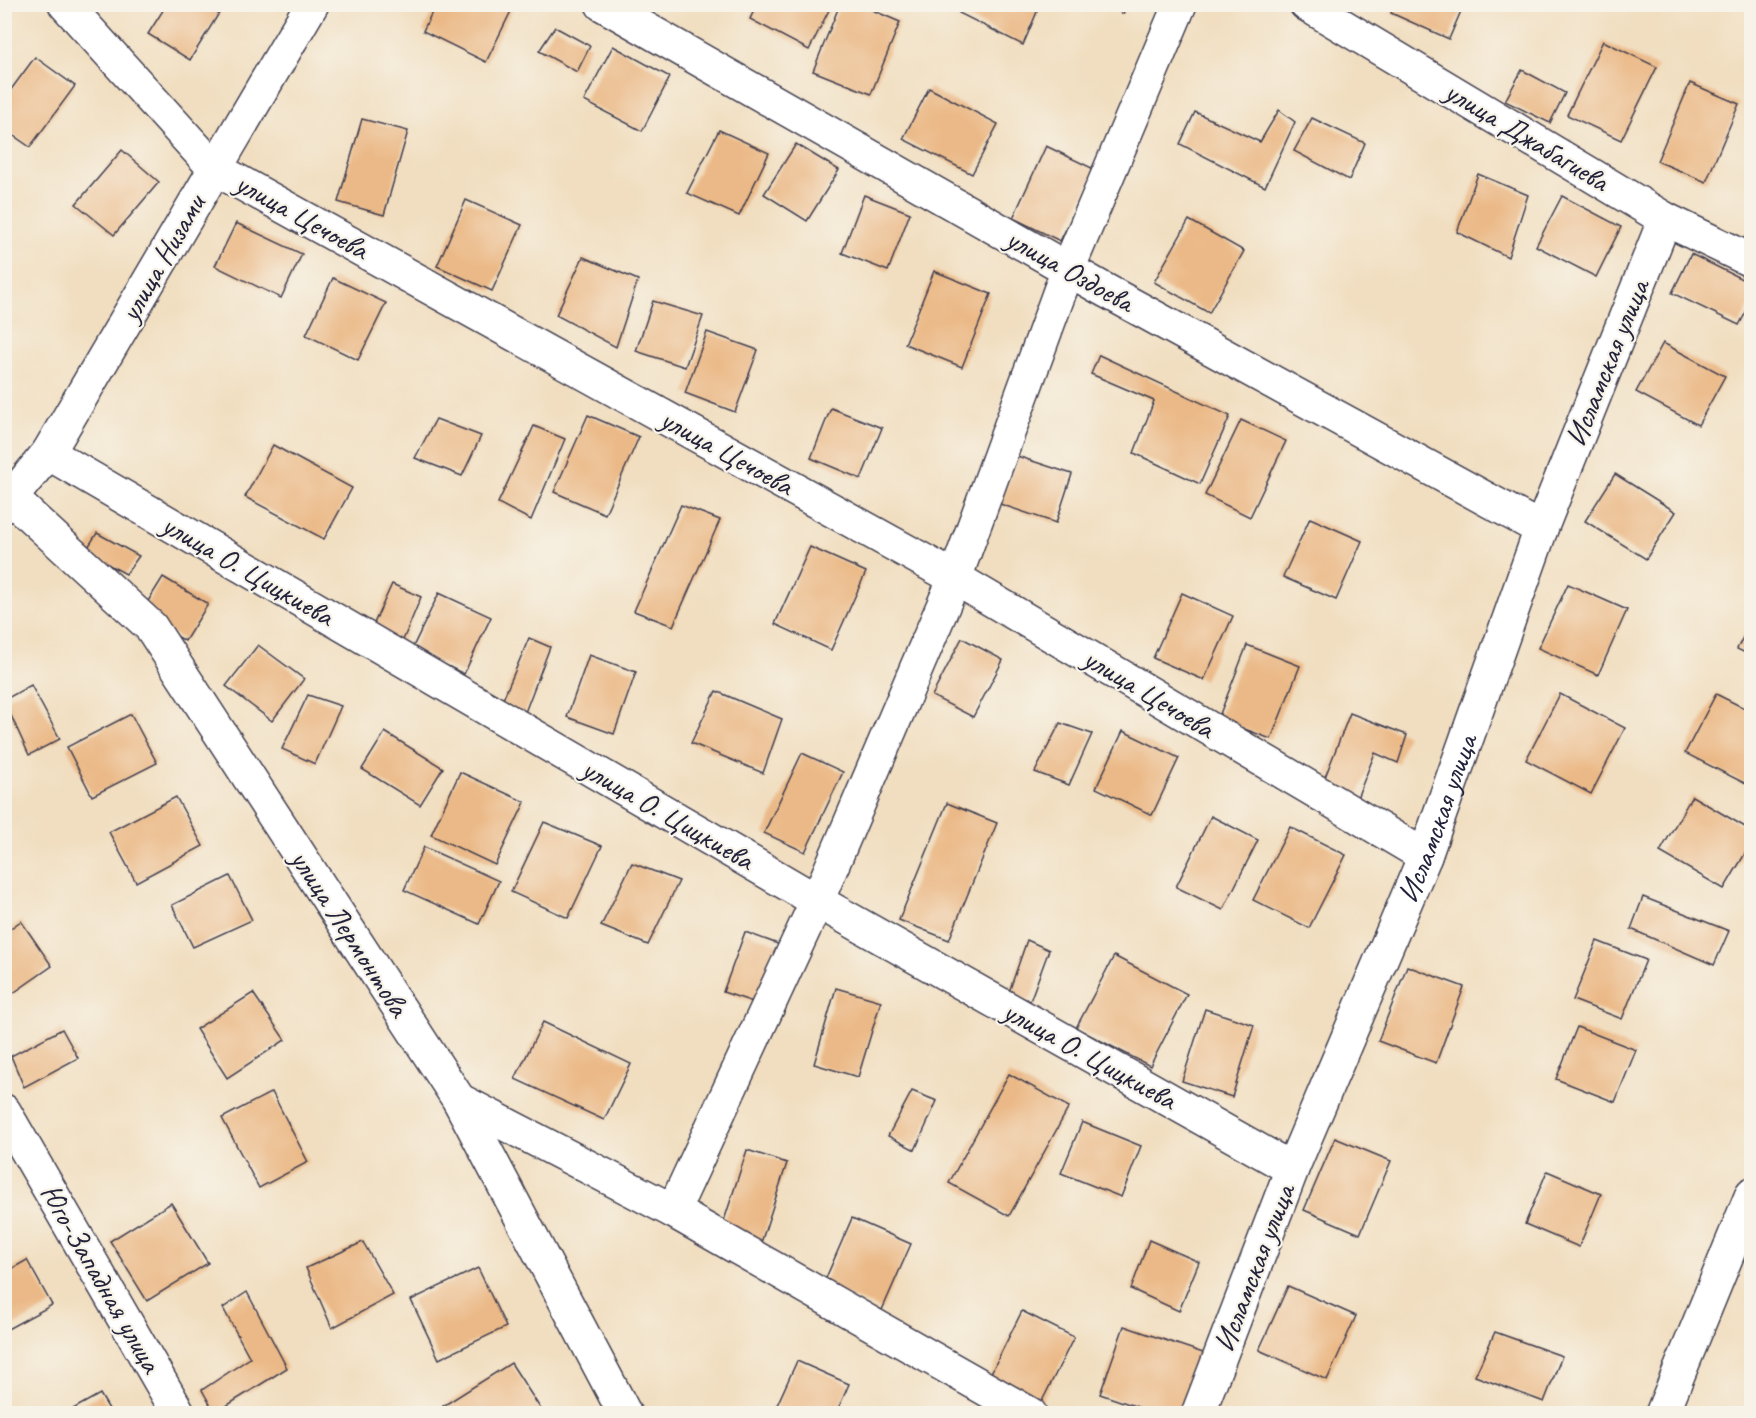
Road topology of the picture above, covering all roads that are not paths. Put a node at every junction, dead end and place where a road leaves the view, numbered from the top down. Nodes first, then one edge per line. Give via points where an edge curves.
1 (65, 4) edge
2 (312, 4) edge
3 (602, 4) edge
4 (1179, 4) edge
5 (1306, 4) edge
6 (214, 168) junction
7 (1665, 219) junction
8 (1752, 261) edge
9 (1068, 269) junction
10 (48, 453) junction
11 (8, 503) edge
12 (1541, 529) junction
13 (955, 578) junction
14 (1425, 856) junction
15 (817, 901) junction
16 (459, 1100) junction
17 (4, 1111) edge
18 (1292, 1169) junction
19 (1752, 1194) edge
20 (673, 1211) junction
21 (179, 1413) edge
22 (625, 1413) edge
23 (1030, 1413) edge
24 (1198, 1413) edge
25 (1662, 1413) edge

1 - 6 street, улица Цечоева
2 - 6 street, улица Низами
3 - 9 street, улица Оздоева
4 - 9 street
5 - 7 street, улица Джабагиева
6 - 10 street, улица Низами
6 - 13 street, улица Цечоева
7 - 8 street, улица Джабагиева
7 - 12 street, Исламская улица
9 - 12 street, улица Оздоева
9 - 13 street
10 - 11 street, улица Низами
10 - 15 street, улица О. Цицкиева
11 - 16 street, улица Лермонтова via 151,627
12 - 14 street, Исламская улица
13 - 14 street, улица Цечоева
13 - 15 street
14 - 18 street, Исламская улица
15 - 18 street, улица О. Цицкиева
15 - 20 street
16 - 20 street
16 - 22 street, улица Лермонтова
17 - 21 street, Юго-Западная улица
18 - 24 street, Исламская улица
19 - 25 street
20 - 23 street

